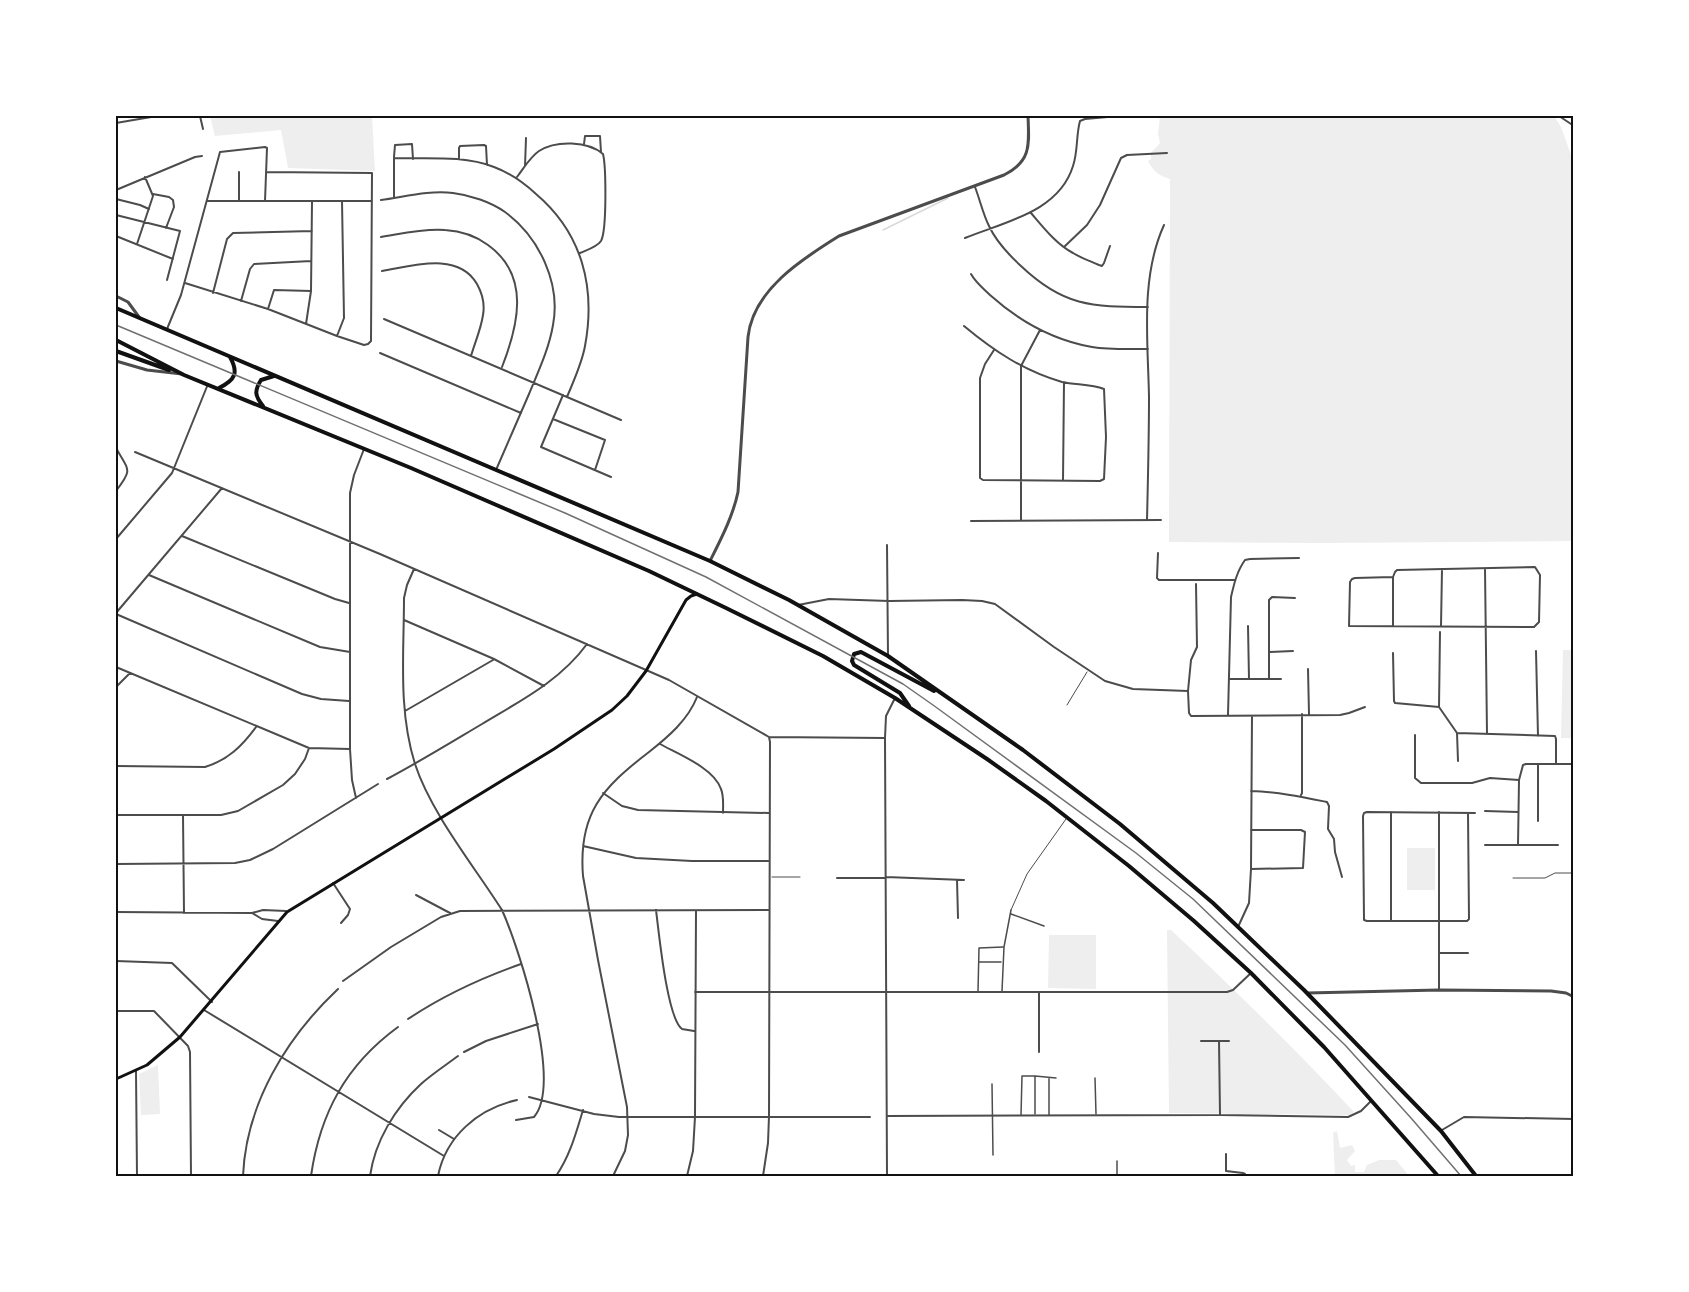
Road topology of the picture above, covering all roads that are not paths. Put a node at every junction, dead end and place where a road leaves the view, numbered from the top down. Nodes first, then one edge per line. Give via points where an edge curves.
1 (157, 116) edge
2 (200, 116) edge
3 (1028, 116) edge
4 (1119, 116) edge
5 (1559, 116) edge
6 (148, 117) edge
7 (116, 123) edge
8 (1574, 126) edge
9 (203, 129) dead end
10 (526, 138) dead end
11 (584, 145) junction
12 (601, 152) junction
13 (1167, 153) dead end
14 (202, 156) dead end
15 (394, 158) junction
16 (413, 159) junction
17 (459, 159) junction
18 (487, 165) junction
19 (525, 166) junction
20 (239, 172) dead end
21 (267, 172) junction
22 (145, 177) junction
23 (517, 177) junction
24 (974, 186) junction
25 (116, 190) edge
26 (152, 194) junction
27 (394, 198) junction
28 (116, 199) edge
29 (312, 200) junction
30 (381, 200) dead end
31 (207, 201) junction
32 (239, 201) junction
33 (266, 201) junction
34 (342, 201) junction
35 (372, 201) junction
36 (149, 209) junction
37 (1031, 213) junction
38 (116, 215) edge
39 (144, 222) junction
40 (1164, 225) dead end
41 (166, 228) junction
42 (990, 228) junction
43 (312, 231) junction
44 (116, 236) edge
45 (381, 237) dead end
46 (965, 238) dead end
47 (137, 244) junction
48 (1110, 246) dead end
49 (1064, 247) junction
50 (580, 253) junction
51 (173, 259) junction
52 (311, 261) junction
53 (382, 271) dead end
54 (971, 274) dead end
55 (167, 280) dead end
56 (185, 283) junction
57 (310, 291) junction
58 (213, 293) junction
59 (116, 296) edge
60 (241, 301) junction
61 (1148, 307) junction
62 (116, 308) edge
63 (268, 309) junction
64 (140, 318) junction
65 (384, 319) dead end
66 (306, 324) junction
67 (964, 326) dead end
68 (167, 330) junction
69 (1040, 330) junction
70 (337, 336) junction
71 (116, 340) edge
72 (1148, 349) junction
73 (994, 350) junction
74 (116, 351) edge
75 (380, 352) dead end
76 (471, 356) junction
77 (230, 357) junction
78 (116, 362) edge
79 (1021, 366) junction
80 (501, 368) junction
81 (184, 375) junction
82 (274, 376) junction
83 (534, 382) junction
84 (1064, 382) junction
85 (208, 384) junction
86 (219, 388) junction
87 (563, 395) junction
88 (567, 397) junction
89 (265, 408) junction
90 (521, 413) junction
91 (553, 419) junction
92 (621, 420) dead end
93 (116, 448) edge
94 (364, 449) junction
95 (135, 452) dead end
96 (174, 469) junction
97 (496, 470) junction
98 (594, 471) junction
99 (611, 477) dead end
100 (1021, 480) junction
101 (1063, 480) junction
102 (222, 488) junction
103 (116, 491) edge
104 (971, 520) dead end
105 (1021, 520) junction
106 (1147, 520) junction
107 (1161, 520) dead end
108 (182, 536) junction
109 (116, 539) edge
110 (350, 541) junction
111 (887, 545) dead end
112 (1158, 553) dead end
113 (1299, 558) dead end
114 (710, 561) junction
115 (1442, 568) junction
116 (414, 569) junction
117 (1485, 569) junction
118 (149, 574) junction
119 (1393, 577) junction
120 (1235, 580) junction
121 (1196, 584) dead end
122 (684, 588) junction
123 (697, 594) junction
124 (1295, 598) dead end
125 (686, 600) junction
126 (889, 601) junction
127 (351, 603) junction
128 (798, 605) junction
129 (116, 614) edge
130 (404, 620) junction
131 (1248, 626) dead end
132 (1393, 626) junction
133 (1442, 626) junction
134 (1487, 627) junction
135 (1440, 632) dead end
136 (587, 644) junction
137 (1293, 651) dead end
138 (1536, 651) dead end
139 (350, 652) junction
140 (1269, 652) junction
141 (1393, 653) dead end
142 (888, 656) junction
143 (494, 659) junction
144 (116, 667) edge
145 (1308, 669) dead end
146 (1088, 670) junction
147 (646, 671) junction
148 (130, 673) junction
149 (1229, 679) junction
150 (1249, 679) junction
151 (1269, 679) junction
152 (1281, 679) dead end
153 (116, 687) edge
154 (544, 687) junction
155 (1188, 691) junction
156 (698, 696) junction
157 (945, 696) junction
158 (895, 698) junction
159 (349, 701) junction
160 (1067, 705) dead end
161 (1365, 707) dead end
162 (1439, 707) junction
163 (911, 710) junction
164 (405, 711) junction
165 (1302, 714) junction
166 (1309, 714) junction
167 (1228, 715) junction
168 (1251, 715) junction
169 (256, 727) junction
170 (1457, 733) junction
171 (1487, 734) junction
172 (1415, 735) dead end
173 (1538, 736) junction
174 (769, 737) junction
175 (885, 738) junction
176 (660, 744) junction
177 (309, 748) junction
178 (350, 749) junction
179 (1458, 761) dead end
180 (415, 764) junction
181 (1538, 764) junction
182 (1556, 764) junction
183 (1574, 765) edge
184 (116, 766) edge
185 (387, 779) dead end
186 (1519, 780) junction
187 (378, 784) dead end
188 (1251, 791) junction
189 (603, 793) junction
190 (1301, 795) junction
191 (356, 798) junction
192 (1391, 812) junction
193 (1439, 812) junction
194 (1485, 812) dead end
195 (1518, 812) junction
196 (723, 813) junction
197 (769, 813) junction
198 (1468, 813) junction
199 (1475, 813) dead end
200 (116, 815) edge
201 (183, 815) junction
202 (442, 817) junction
203 (1067, 817) junction
204 (1538, 821) dead end
205 (1251, 830) junction
206 (1485, 845) dead end
207 (1518, 845) junction
208 (1558, 845) dead end
209 (583, 846) junction
210 (769, 861) junction
211 (116, 864) edge
212 (184, 864) junction
213 (1251, 869) junction
214 (1574, 873) edge
215 (769, 877) junction
216 (800, 877) dead end
217 (886, 877) junction
218 (837, 878) dead end
219 (1342, 878) dead end
220 (1513, 878) dead end
221 (957, 880) junction
222 (964, 880) dead end
223 (333, 883) junction
224 (417, 894) dead end
225 (502, 910) junction
226 (589, 910) junction
227 (656, 910) junction
228 (768, 910) junction
229 (1011, 910) joint
230 (696, 911) junction
231 (116, 912) edge
232 (287, 912) junction
233 (184, 913) junction
234 (252, 913) junction
235 (450, 913) junction
236 (1010, 914) junction
237 (958, 918) dead end
238 (278, 921) junction
239 (1391, 922) junction
240 (1440, 922) junction
241 (340, 923) dead end
242 (1044, 926) dead end
243 (1238, 927) junction
244 (1004, 947) junction
245 (1468, 952) dead end
246 (1439, 953) junction
247 (116, 962) edge
248 (978, 962) junction
249 (1003, 962) junction
250 (521, 964) junction
251 (1251, 974) junction
252 (343, 981) dead end
253 (338, 989) dead end
254 (1439, 990) junction
255 (695, 992) junction
256 (769, 992) junction
257 (886, 992) junction
258 (978, 992) junction
259 (1002, 992) junction
260 (1039, 992) junction
261 (1307, 993) junction
262 (1574, 997) edge
263 (212, 1002) junction
264 (204, 1010) junction
265 (116, 1011) edge
266 (408, 1019) dead end
267 (538, 1024) junction
268 (398, 1027) dead end
269 (695, 1031) junction
270 (180, 1036) junction
271 (1201, 1041) dead end
272 (1219, 1041) junction
273 (1229, 1041) dead end
274 (464, 1052) dead end
275 (1039, 1052) dead end
276 (281, 1056) junction
277 (458, 1056) dead end
278 (136, 1071) junction
279 (1035, 1076) junction
280 (1049, 1077) junction
281 (1056, 1078) dead end
282 (1095, 1078) dead end
283 (116, 1080) edge
284 (992, 1084) dead end
285 (338, 1091) junction
286 (529, 1097) dead end
287 (541, 1099) junction
288 (517, 1100) dead end
289 (1372, 1100) junction
290 (583, 1110) junction
291 (1096, 1115) junction
292 (1220, 1115) junction
293 (769, 1116) junction
294 (887, 1116) junction
295 (992, 1116) junction
296 (1021, 1116) junction
297 (1035, 1116) junction
298 (1049, 1116) junction
299 (628, 1117) junction
300 (695, 1117) junction
301 (870, 1117) dead end
302 (1574, 1119) edge
303 (516, 1120) dead end
304 (390, 1122) junction
305 (439, 1130) dead end
306 (1440, 1131) junction
307 (454, 1139) junction
308 (1226, 1154) dead end
309 (993, 1155) dead end
310 (444, 1156) junction
311 (1118, 1161) dead end
312 (137, 1176) edge
313 (191, 1176) edge
314 (243, 1176) edge
315 (311, 1176) edge
316 (370, 1176) edge
317 (438, 1176) edge
318 (556, 1176) edge
319 (613, 1176) edge
320 (687, 1176) edge
321 (763, 1176) edge
322 (887, 1176) edge
323 (1117, 1176) edge
324 (1245, 1176) edge
325 (1438, 1176) edge
326 (1476, 1176) edge

1 - 6 street
2 - 9 street
3 - 24 street via 1028,145 1023,162 1004,175
4 - 37 street via 1080,121 1072,169 1062,188
5 - 8 street
6 - 7 street
10 - 19 street
11 - 12 street
11 - 12 street via 585,136 600,136
11 - 19 street via 547,147
12 - 50 street via 605,178 604,234 600,243
13 - 49 street via 1121,158 1100,205 1087,225
14 - 22 street
15 - 16 street
15 - 16 street via 395,145 412,144
15 - 27 street
16 - 17 street
17 - 18 street
17 - 18 street via 460,146 484,145
18 - 23 street
19 - 23 street
20 - 32 street
21 - 31 street via 268,151 264,147 222,151
21 - 33 street
21 - 35 street via 370,172
22 - 25 street
22 - 26 street
23 - 50 street via 554,211
24 - 42 street
24 - 114 street via 839,236 789,272 759,305 749,330 736,503
26 - 36 street
26 - 41 street via 173,200
27 - 30 street
27 - 83 street via 434,192 469,196 505,213 530,238 547,269 555,305 550,340
28 - 36 street
29 - 33 street
29 - 34 street
29 - 43 street
31 - 32 street
31 - 56 street
32 - 33 street
34 - 35 street
34 - 70 street via 344,318
35 - 70 street via 371,341 364,345
36 - 39 street
37 - 42 street
37 - 49 street
38 - 39 street
39 - 41 street
39 - 47 street
40 - 61 street via 1151,266
41 - 51 street via 180,231
42 - 46 street
42 - 61 street via 1011,257 1056,293 1095,305
43 - 52 street
43 - 58 street via 232,233
44 - 47 street
45 - 80 street via 445,230 477,237 498,253 511,270 518,303 514,336
47 - 51 street
48 - 49 street via 1102,266
50 - 88 street via 588,290 588,329 583,356
51 - 55 street
52 - 57 street
52 - 60 street via 254,264
53 - 76 street via 446,264 469,272 481,292 484,307
54 - 69 street via 1006,309
56 - 58 street
56 - 68 street
57 - 63 street via 274,290
57 - 66 street
58 - 60 street
59 - 64 street via 128,302
60 - 63 street
61 - 72 street
62 - 64 main road
63 - 66 street
64 - 68 main road
65 - 76 street
66 - 70 street
67 - 73 street
68 - 77 main road
69 - 72 street via 1094,347
69 - 79 street
71 - 81 main road
72 - 106 street
73 - 79 street
73 - 100 street via 980,378 979,475 983,480
74 - 81 main road
75 - 90 street
76 - 80 street
77 - 82 main road
77 - 86 main road via 234,374 229,383
78 - 81 street
79 - 84 street
79 - 100 street
80 - 83 street
81 - 85 main road
82 - 89 main road via 261,380 255,392
82 - 97 main road
83 - 87 street
83 - 90 street
84 - 101 street
84 - 101 street via 1104,389 1106,437 1104,479
85 - 86 main road
85 - 96 street
86 - 89 main road
87 - 88 street
87 - 91 street
88 - 92 street
89 - 94 main road
90 - 97 street
91 - 98 street via 604,440
91 - 98 street via 541,447
93 - 103 street via 128,473
94 - 110 street via 351,487
94 - 122 main road
95 - 96 street
96 - 102 street
96 - 109 street
97 - 114 main road
98 - 99 street
100 - 101 street
100 - 105 street
102 - 108 street
102 - 110 street
104 - 105 street
105 - 106 street
106 - 107 street
108 - 118 street
108 - 127 street
110 - 116 street
110 - 127 street
111 - 126 street
112 - 120 street via 1159,580
113 - 120 street via 1245,560
114 - 128 main road
115 - 117 street
115 - 119 street via 1402,569
115 - 133 street
116 - 130 street via 405,592
116 - 136 street
117 - 134 street
117 - 134 street via 1535,567 1540,575 1537,625
118 - 129 street
118 - 139 street via 320,648
119 - 132 street
119 - 132 street via 1352,579 1349,626
120 - 149 street
121 - 155 street via 1197,647 1191,660
122 - 123 main road
122 - 125 main road
123 - 125 main road
123 - 158 main road via 823,656
124 - 140 street via 1270,598
125 - 147 main road
126 - 128 street via 829,599
126 - 142 street
126 - 146 street via 962,600 994,604
127 - 139 street
128 - 142 main road
129 - 159 street via 312,697
130 - 143 street
130 - 164 street
131 - 150 street
132 - 133 street
133 - 134 street
134 - 171 street
135 - 162 street
136 - 147 street
136 - 154 street
137 - 140 street
138 - 173 street
139 - 159 street
140 - 151 street
141 - 162 street via 1395,703
142 - 157 main road
143 - 154 street
143 - 164 street
144 - 148 street
145 - 166 street
146 - 155 street via 1105,681 1132,689
146 - 160 lane
147 - 156 street
147 - 202 main road via 627,696 595,723
148 - 153 street
148 - 169 street
149 - 150 street
149 - 167 street
150 - 151 street
151 - 152 street
154 - 180 street
155 - 167 street via 1191,716
156 - 174 street
156 - 176 street via 684,719
157 - 163 main road via 861,652 854,654 854,665 900,693
157 - 243 main road via 1083,795
158 - 163 main road
158 - 175 street via 886,716
159 - 178 street
161 - 166 street via 1345,715
162 - 170 street
163 - 203 main road
164 - 180 street
165 - 166 street
165 - 168 street
165 - 190 street
167 - 168 street
168 - 188 street
169 - 177 street
169 - 184 street via 236,752 205,767
170 - 171 street
170 - 179 street
171 - 173 street
172 - 186 street via 1417,782
173 - 182 street via 1555,736
174 - 175 street
174 - 197 street
175 - 217 street
176 - 189 street
176 - 196 street via 713,775 722,791
177 - 178 street
177 - 201 street via 284,785 251,805 231,814
178 - 191 street
180 - 185 street
180 - 202 street
181 - 182 street
181 - 186 street via 1526,764
181 - 204 street
182 - 183 street
186 - 195 street
187 - 191 street
188 - 190 street
188 - 205 street
189 - 196 street via 622,806 638,810
189 - 209 street via 588,820
190 - 219 street via 1329,804 1328,829 1334,839
191 - 212 street via 250,860
192 - 193 street
192 - 239 street
192 - 239 street via 1363,816 1364,920
193 - 198 street
193 - 240 street
194 - 195 street
195 - 207 street
196 - 197 street
197 - 210 street
198 - 199 street
198 - 240 street via 1469,919
200 - 201 street
201 - 212 street
202 - 223 main road
202 - 225 street
203 - 229 lane via 1027,874
203 - 251 main road via 1142,876
205 - 213 street
205 - 213 street via 1305,832 1303,868
206 - 207 street
207 - 208 street
209 - 210 street via 636,858
209 - 226 street
210 - 215 street
211 - 212 street
212 - 233 street
213 - 243 street via 1249,903
214 - 220 lane
215 - 216 lane
215 - 228 street
217 - 218 street
217 - 221 street
217 - 257 street
221 - 222 street
221 - 237 street
223 - 232 main road
223 - 241 street via 350,909
224 - 235 street
225 - 226 street
225 - 235 street
225 - 250 street
226 - 227 street
226 - 299 street
227 - 230 street
227 - 269 street via 676,1022 682,1029
228 - 230 street
228 - 256 street
229 - 236 street
230 - 255 street
231 - 233 street
232 - 234 street
232 - 238 main road
233 - 234 street
234 - 238 street
235 - 252 street
236 - 242 street
236 - 244 street
238 - 263 main road
239 - 240 street
240 - 246 street
243 - 261 main road
244 - 248 street via 979,948
244 - 249 street
245 - 246 street
246 - 254 street
247 - 263 street via 172,963
248 - 249 street
248 - 258 street
249 - 259 street
250 - 266 street via 444,996
250 - 267 street
251 - 260 street via 1230,991
251 - 289 main road
253 - 276 street via 307,1020
254 - 261 street
254 - 262 street via 1559,992
255 - 256 street
255 - 269 street
256 - 257 street
256 - 293 street
257 - 258 street
257 - 294 street
258 - 259 street
259 - 260 street
260 - 275 street
261 - 306 main road
263 - 264 main road
264 - 270 main road
264 - 276 street
265 - 270 street via 154,1011
267 - 274 street
267 - 287 street via 543,1059
268 - 285 street via 366,1055
269 - 300 street
270 - 278 main road
270 - 313 street via 190,1052
271 - 272 street
272 - 273 street
272 - 292 street
276 - 285 street
276 - 314 street via 256,1112
277 - 304 street via 422,1083
278 - 283 main road
278 - 312 street
279 - 280 street
279 - 296 street via 1022,1076
279 - 297 street
280 - 281 street
280 - 298 street
282 - 291 street
284 - 295 street
285 - 304 street
285 - 315 street via 314,1151
286 - 287 street
287 - 290 street
287 - 303 street via 534,1117
288 - 307 street via 478,1116
289 - 292 street via 1348,1117
289 - 325 main road
290 - 299 street
290 - 318 street via 570,1152
291 - 292 street
291 - 298 street
293 - 300 street
293 - 301 street
293 - 321 street
294 - 295 street
294 - 322 street
295 - 296 street
295 - 309 street
296 - 297 street
297 - 298 street
299 - 300 street
299 - 319 street via 625,1151
300 - 320 street
302 - 306 street via 1464,1117
304 - 310 street
304 - 316 street
305 - 307 street
306 - 326 main road
307 - 310 street
308 - 324 street via 1226,1172
310 - 317 street
311 - 323 street

